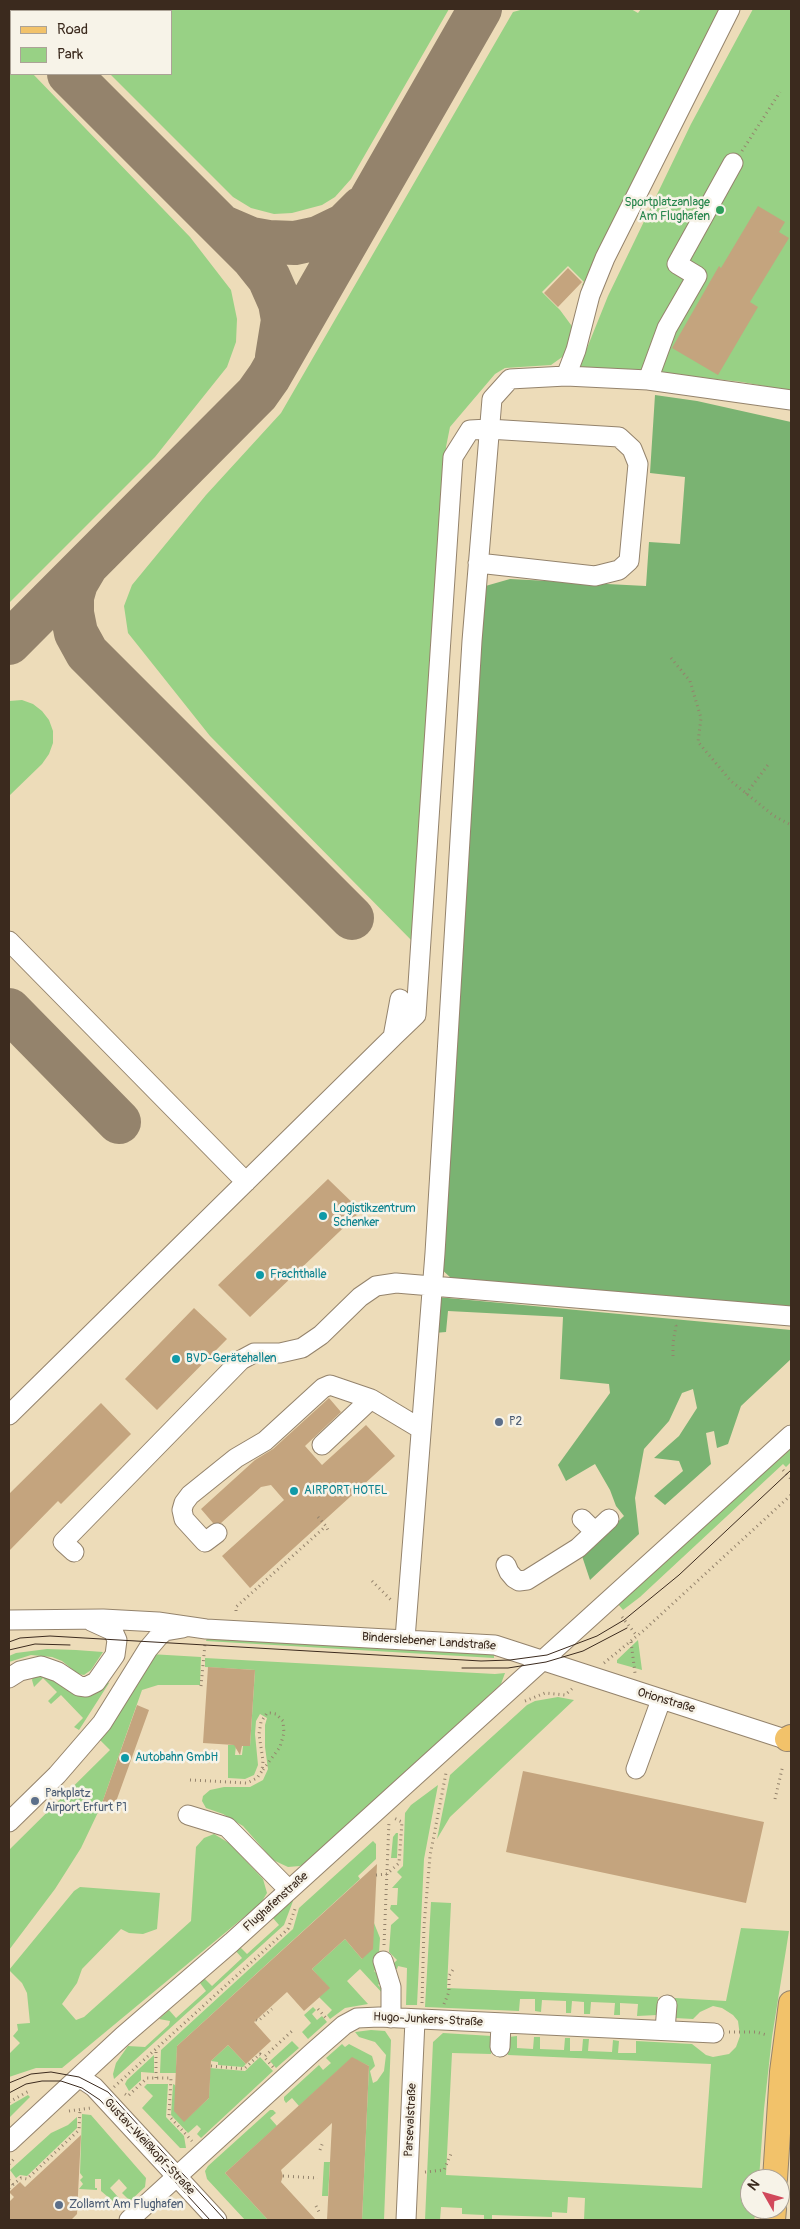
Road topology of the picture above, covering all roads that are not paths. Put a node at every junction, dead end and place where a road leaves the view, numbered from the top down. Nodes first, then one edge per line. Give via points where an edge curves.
1 (730, 9) edge
2 (733, 163) road end
3 (566, 376) junction
4 (648, 380) junction
5 (791, 400) edge
6 (488, 429) junction
7 (478, 563) junction
8 (9, 941) edge
9 (400, 999) dead end
10 (394, 1037) junction
11 (246, 1182) junction
12 (432, 1287) junction
13 (791, 1316) edge
14 (371, 1399) junction
15 (12, 1405) edge
16 (421, 1429) junction
17 (791, 1435) edge
18 (322, 1445) dead end
19 (608, 1519) dead end
20 (216, 1532) dead end
21 (74, 1552) dead end
22 (506, 1564) dead end
23 (82, 1618) junction
24 (9, 1620) edge
25 (192, 1628) junction
26 (405, 1639) junction
27 (541, 1660) junction
28 (10, 1677) edge
29 (660, 1700) junction
30 (790, 1739) edge
31 (636, 1769) dead end
32 (188, 1815) dead end
33 (9, 1822) edge
34 (292, 1899) junction
35 (383, 1961) road end
36 (791, 2003) edge
37 (666, 2005) dead end
38 (391, 2018) junction
39 (415, 2020) junction
40 (502, 2023) junction
41 (665, 2030) junction
42 (714, 2033) road end
43 (500, 2047) dead end
44 (79, 2077) junction
45 (9, 2142) edge
46 (775, 2169) edge
47 (177, 2176) junction
48 (129, 2220) edge
49 (217, 2220) edge
50 (406, 2220) edge

1 - 3 street via 605,258 590,295
2 - 4 street via 677,264 697,276 667,328
3 - 4 street
3 - 6 street via 510,378 492,399
4 - 5 street
6 - 7 street
6 - 7 street via 619,437 632,449 638,464 629,561 619,570 595,576
6 - 10 street via 470,430 453,457 416,1015
7 - 12 street
8 - 11 street
9 - 10 street
10 - 11 street
11 - 15 street
12 - 13 street
12 - 16 street
12 - 21 street via 396,1283 376,1286 302,1348 280,1353 254,1352 241,1360 63,1542
14 - 16 street
14 - 18 street
14 - 20 street via 330,1385 323,1388 265,1441 236,1458 190,1495 182,1510 184,1519 205,1542
16 - 26 street
17 - 27 street
19 - 22 street via 588,1525 578,1548 527,1580 514,1578
23 - 24 street, Binderslebener Landstraße
23 - 25 street, Binderslebener Landstraße via 158,1622
23 - 28 street via 112,1631 118,1640 115,1655 96,1682 79,1686 58,1672 41,1666
25 - 26 street, Binderslebener Landstraße
25 - 33 street via 149,1636 130,1657 93,1718 85,1740 57,1775
26 - 27 street, Binderslebener Landstraße via 495,1645
27 - 29 street, Orionstraße
27 - 34 street, Flughafenstraße
29 - 30 street, Orionstraße
29 - 31 street
32 - 34 street via 227,1827
34 - 44 street, Flughafenstraße
35 - 38 street via 391,1987
36 - 46 main road
37 - 41 street
38 - 39 street, Hugo-Junkers-Straße
38 - 47 street, Hugo-Junkers-Straße via 363,2017 344,2025
39 - 40 street, Hugo-Junkers-Straße
39 - 50 street, Parsevalstraße
40 - 41 street, Hugo-Junkers-Straße
40 - 43 street
41 - 42 street, Hugo-Junkers-Straße
44 - 45 street, Flughafenstraße
44 - 47 street, Gustav-Weißkopf-Straße via 94,2087
47 - 48 street, Hugo-Junkers-Straße
47 - 49 street, Gustav-Weißkopf-Straße

